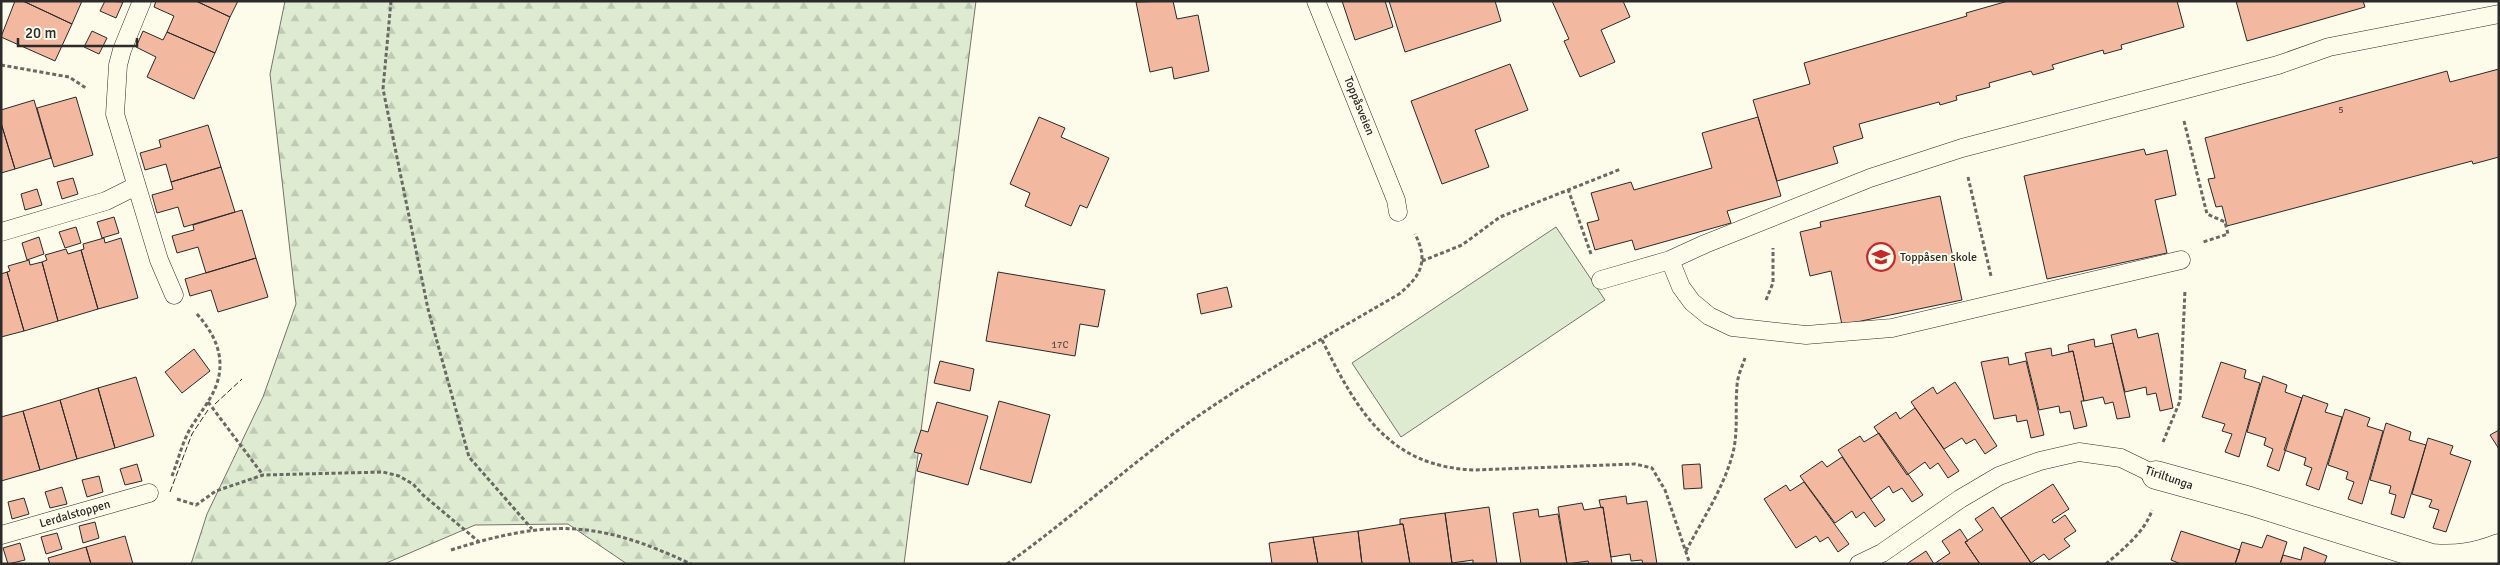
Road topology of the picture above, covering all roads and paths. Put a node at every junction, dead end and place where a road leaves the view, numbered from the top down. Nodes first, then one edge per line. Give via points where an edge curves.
1 (142, 1) edge
2 (391, 1) edge
3 (1316, 1) edge
4 (2499, 14) edge
5 (1, 65) edge
6 (2177, 91) junction
7 (90, 92) dead end
8 (1962, 148) junction
9 (1621, 169) dead end
10 (136, 186) junction
11 (1568, 189) junction
12 (1398, 212) joint
13 (1, 232) edge
14 (2206, 240) dead end
15 (1670, 260) junction
16 (2181, 260) joint
17 (1422, 261) junction
18 (1601, 280) joint
19 (174, 295) dead end
20 (1997, 303) junction
21 (206, 324) dead end
22 (1755, 331) junction
23 (1322, 340) junction
24 (208, 402) junction
25 (263, 475) junction
26 (2156, 476) junction
27 (149, 493) joint
28 (190, 505) dead end
29 (532, 529) junction
30 (1, 535) edge
31 (478, 541) junction
32 (2499, 548) edge
33 (451, 550) dead end
34 (1685, 552) junction
35 (691, 564) edge
36 (1007, 564) edge
37 (1690, 564) edge
38 (1859, 564) edge
39 (2106, 564) edge

1 - 10 lane via 122,50 116,79 115,114
2 - 29 path via 383,89 428,309 469,457
3 - 12 lane, Toppåsveien
4 - 6 lane via 2329,47 2278,65
5 - 7 path via 69,77
6 - 8 lane
6 - 14 path via 2206,214 2225,222 2228,234
8 - 15 lane via 1870,178
8 - 20 path
9 - 11 path
10 - 13 lane via 106,202
10 - 19 lane via 159,260
11 - 17 path via 1500,217 1462,245
11 - 18 path
12 - 17 path via 1422,246
15 - 18 lane
15 - 22 lane via 1681,287 1692,302 1732,327
16 - 20 lane
16 - 26 path via 2187,299 2180,401 2165,437
17 - 23 path via 1417,276 1399,294
20 - 22 lane via 1892,328 1806,335
21 - 24 path via 219,348 221,361 218,382
22 - 34 path via 1737,386 1737,427 1726,472 1702,525
23 - 34 path via 1350,393 1377,428 1407,453 1425,462 1450,470 1635,464 1652,468 1665,490
23 - 36 path via 1251,380 1177,431
24 - 25 path
24 - 27 path via 189,431 166,489 160,495
25 - 28 path via 216,490 196,505
25 - 31 path via 370,471 399,476 414,484
26 - 32 street, Tiriltunga via 2250,501 2432,558 2474,558
26 - 38 lane, Tiriltunga via 2121,458 2079,452 2040,461 1999,476 1882,553
26 - 39 path via 2156,496 2145,524
27 - 30 lane, Lerdalstoppen
29 - 31 path
29 - 35 path via 585,529 623,537
31 - 33 path
34 - 37 path

